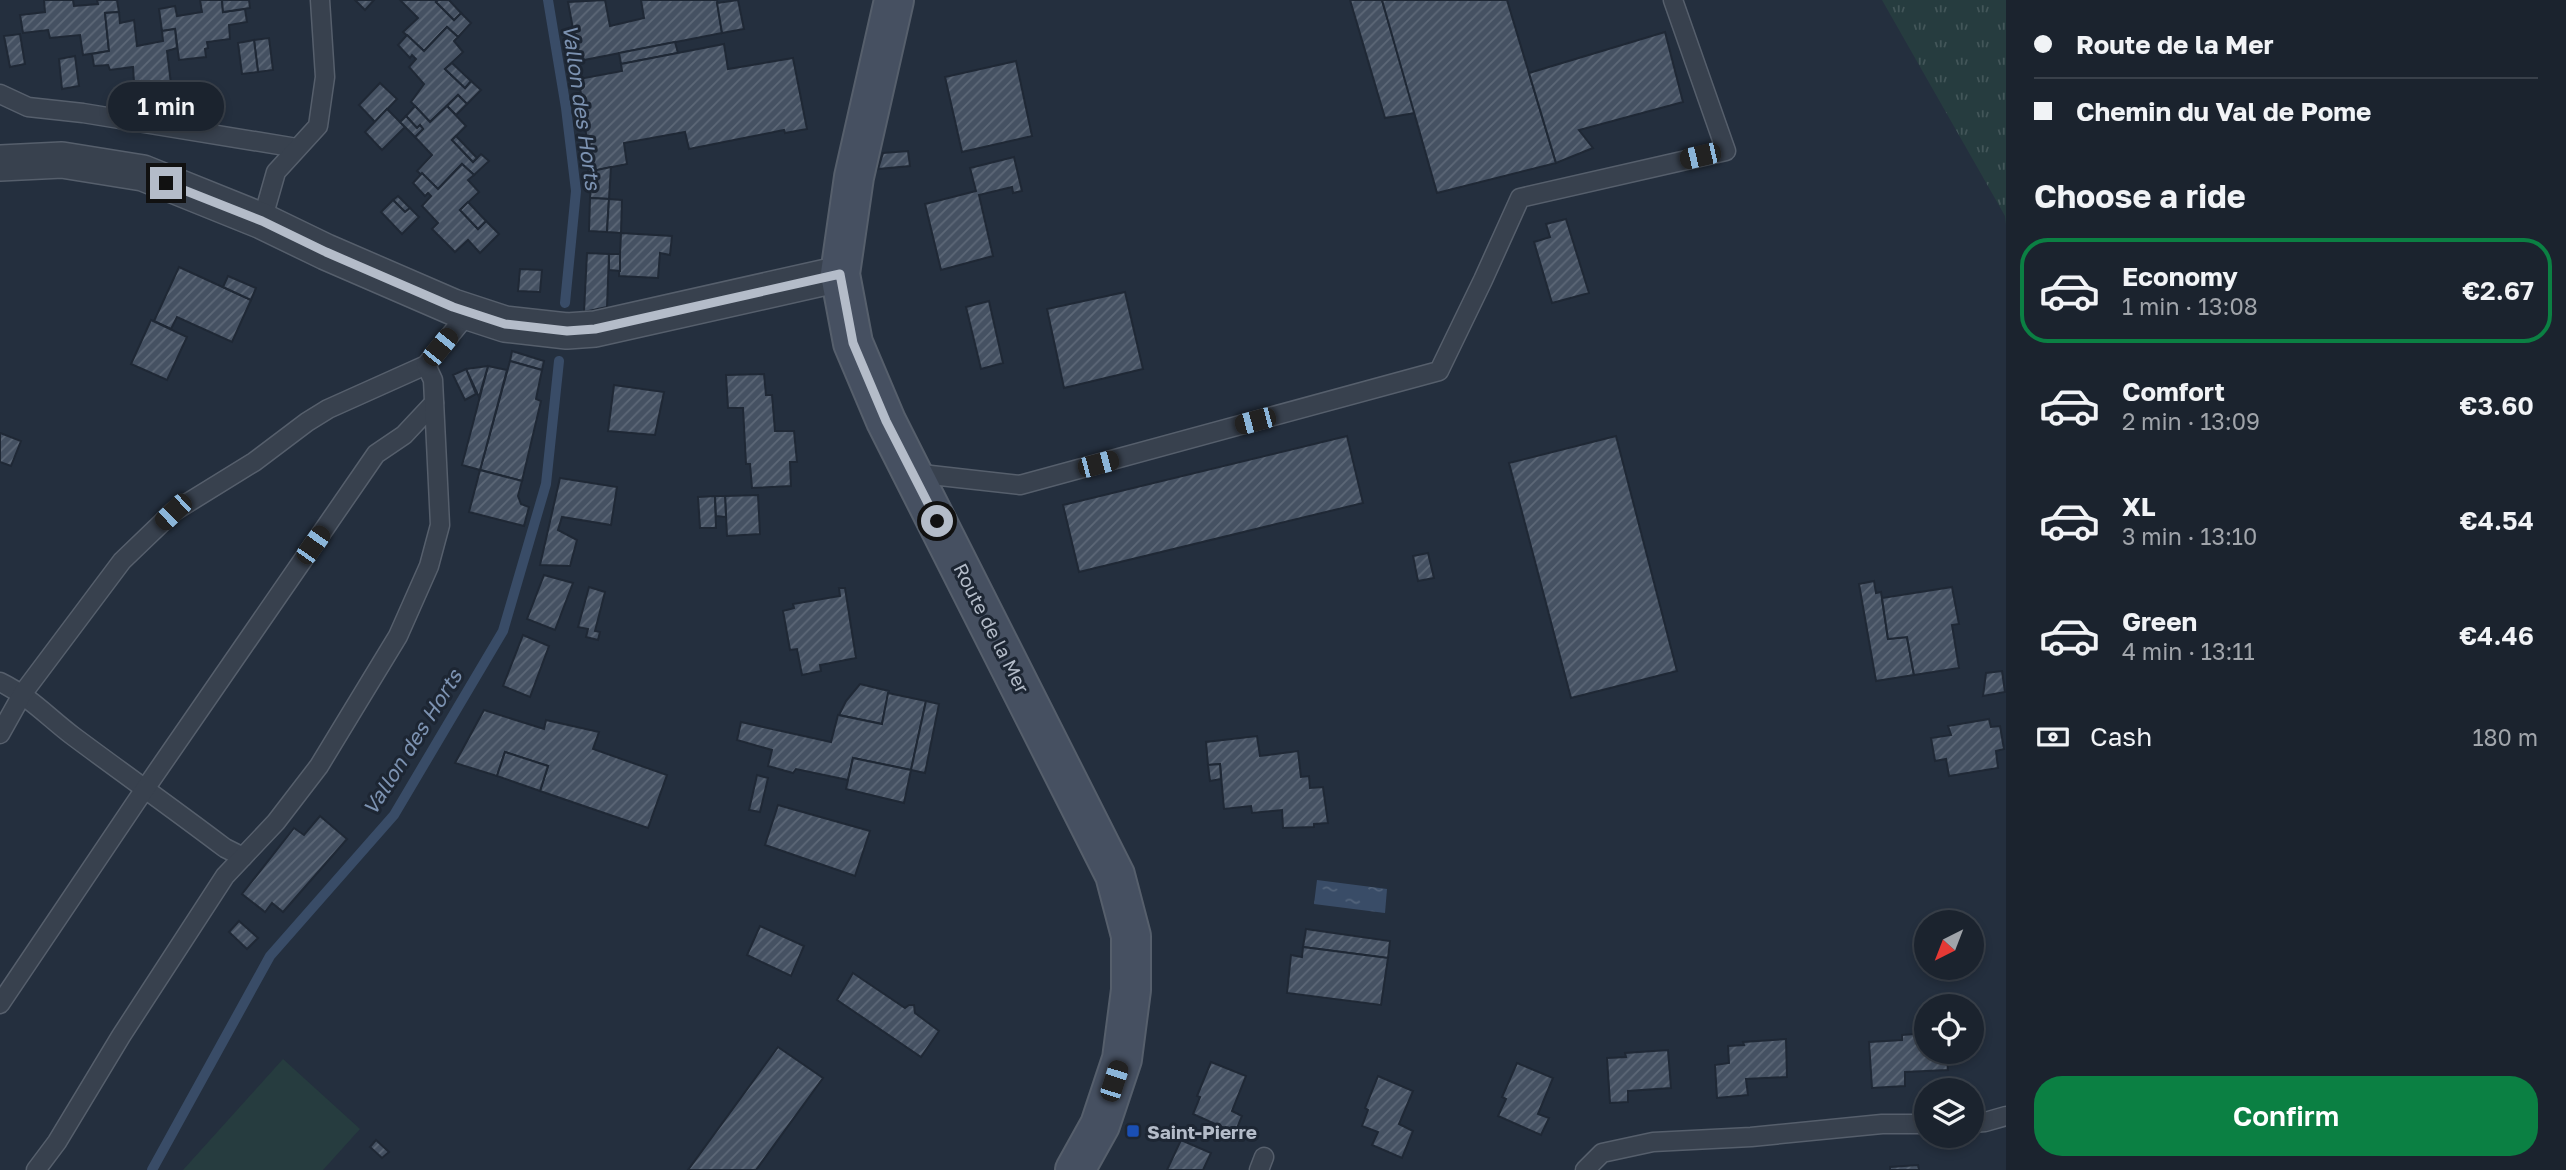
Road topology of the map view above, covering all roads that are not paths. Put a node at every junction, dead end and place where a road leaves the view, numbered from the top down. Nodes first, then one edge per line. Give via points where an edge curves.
1 (320, 0) edge
2 (894, 0) edge
3 (1672, 0) edge
4 (0, 94) edge
5 (297, 148) junction
6 (0, 163) edge
7 (262, 221) junction
8 (840, 274) junction
9 (469, 312) junction
10 (426, 365) junction
11 (434, 403) junction
12 (913, 474) junction
13 (0, 682) edge
14 (23, 693) junction
15 (0, 734) edge
16 (145, 789) junction
17 (243, 857) junction
18 (0, 1004) edge
19 (2006, 1116) edge
20 (1984, 1122) edge
21 (1914, 1124) edge
22 (36, 1170) edge
23 (1075, 1170) edge
24 (1585, 1170) edge

1 - 5 lane via 325,77 318,126
2 - 8 main road, Route de la Mer via 854,177
3 - 12 lane via 1726,150 1520,198 1439,371 1020,485
4 - 5 lane via 28,107
5 - 7 lane via 276,172
6 - 7 street via 62,160 142,173
7 - 9 street
8 - 9 street via 595,329 567,331 505,324
8 - 12 main road, Route de la Mer via 853,343
9 - 10 lane
10 - 11 lane via 433,380
10 - 14 lane via 328,409 173,512 122,561
11 - 16 lane via 404,435 376,454
11 - 17 lane via 440,525 429,566 398,636 319,766
12 - 23 main road, Route de la Mer via 1115,874 1131,936 1131,990 1122,1059 1100,1125
13 - 14 lane
14 - 15 lane
14 - 16 lane
16 - 17 lane
16 - 18 lane
17 - 22 lane via 225,876
19 - 20 lane
21 - 24 lane via 1653,1142 1602,1153

